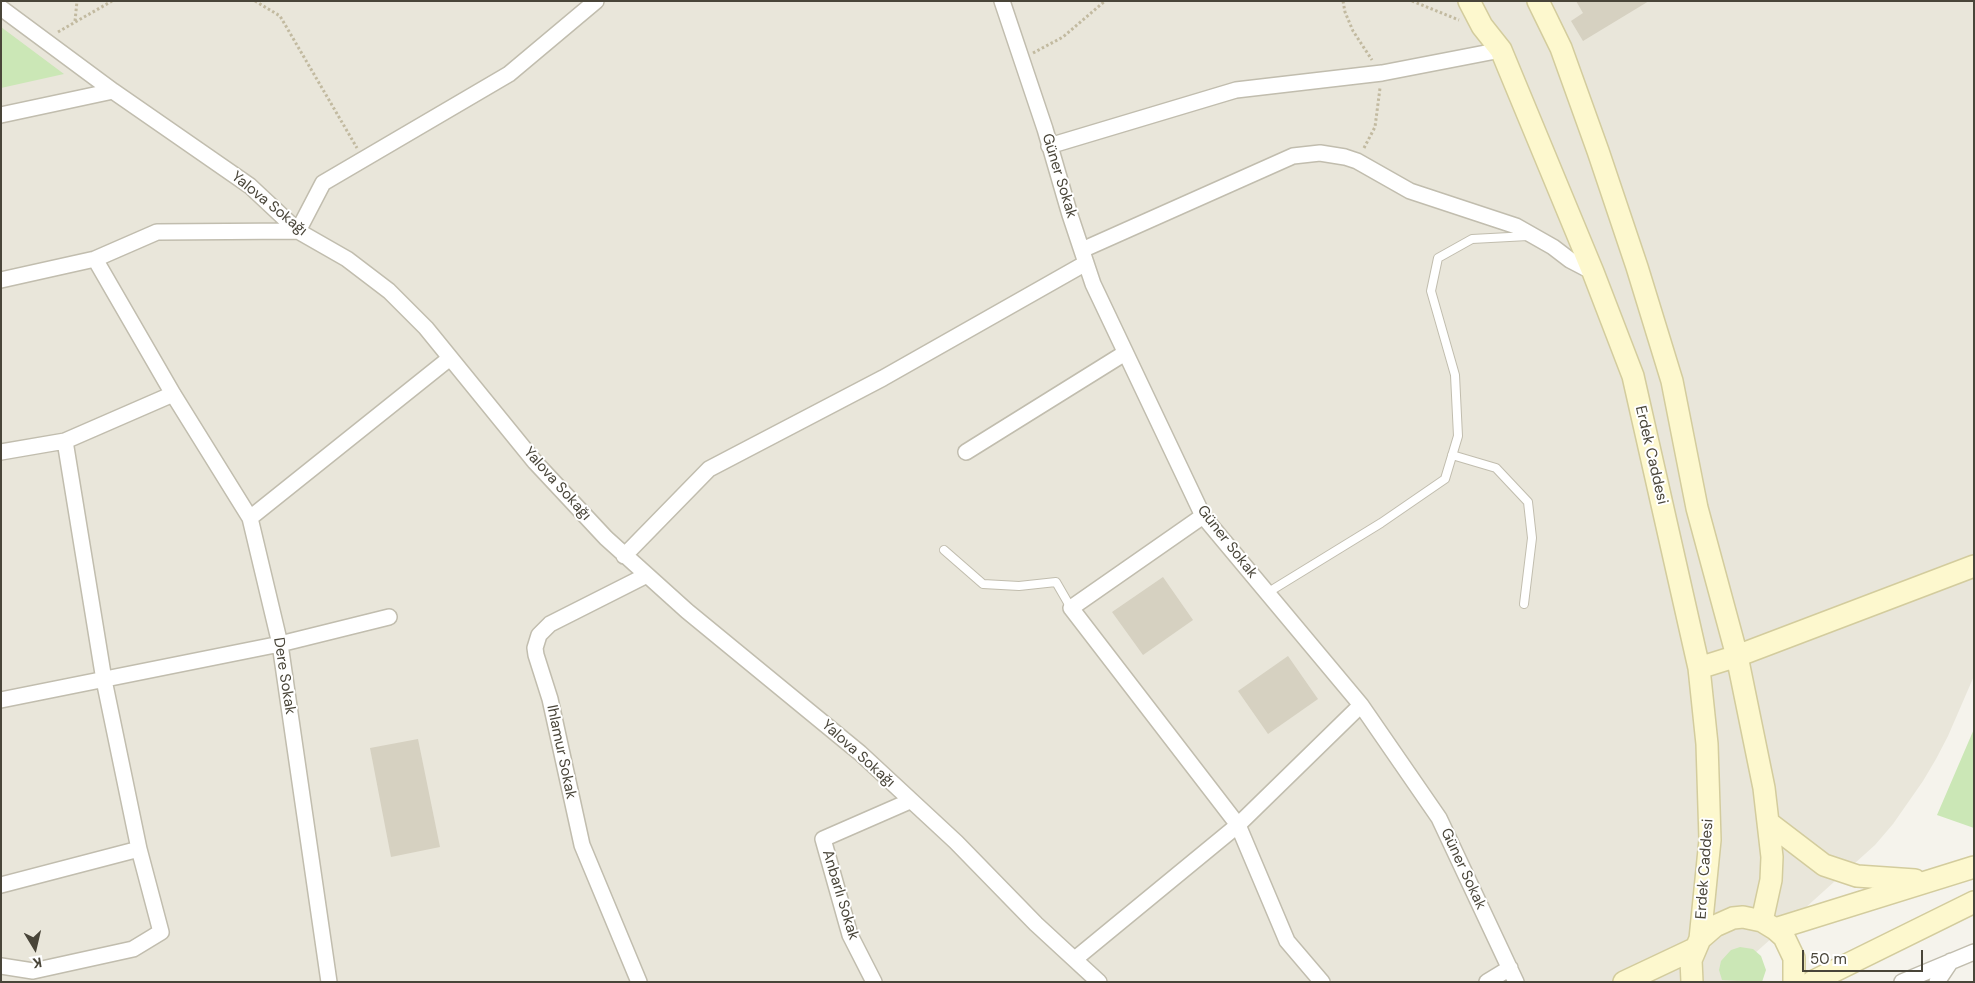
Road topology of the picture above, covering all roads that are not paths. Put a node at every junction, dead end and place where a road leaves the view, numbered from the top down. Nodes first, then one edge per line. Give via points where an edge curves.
1 (596, 1) edge
2 (1002, 1) edge
3 (1470, 1) edge
4 (1538, 1) edge
5 (1, 8) edge
6 (1501, 50) junction
7 (113, 90) junction
8 (1, 115) edge
9 (1050, 146) junction
10 (298, 231) junction
11 (1535, 236) junction
12 (1084, 257) junction
13 (95, 259) junction
14 (1594, 272) junction
15 (1, 280) edge
16 (1125, 353) junction
17 (450, 358) junction
18 (172, 394) junction
19 (65, 441) junction
20 (1, 452) edge
21 (966, 452) dead end
22 (1452, 455) junction
23 (1203, 516) junction
24 (250, 518) junction
25 (944, 550) dead end
26 (624, 556) junction
27 (1974, 566) edge
28 (645, 576) junction
29 (1267, 593) junction
30 (1524, 604) dead end
31 (1071, 608) junction
32 (389, 617) dead end
33 (280, 644) junction
34 (1737, 656) junction
35 (1699, 668) junction
36 (104, 680) junction
37 (1, 700) edge
38 (1361, 705) junction
39 (910, 801) junction
40 (1769, 823) junction
41 (1238, 825) junction
42 (139, 849) junction
43 (1974, 867) edge
44 (1930, 880) junction
45 (1, 885) edge
46 (1974, 902) edge
47 (1769, 925) junction
48 (1697, 944) junction
49 (1974, 952) edge
50 (1075, 960) junction
51 (1951, 961) junction
52 (1, 966) edge
53 (1513, 975) edge
54 (34, 976) edge
55 (329, 982) edge
56 (640, 982) edge
57 (874, 982) edge
58 (1100, 982) edge
59 (1322, 982) edge
60 (1487, 982) edge
61 (1624, 982) edge
62 (1692, 982) edge
63 (1794, 982) edge
64 (1812, 982) edge
65 (1902, 982) edge
66 (1937, 982) edge

1 - 10 street via 509,74 323,183
2 - 9 street, Güner Sokak
3 - 6 street, Erdek Caddesi via 1482,26
4 - 34 street via 1561,48 1588,123 1672,381 1697,508
5 - 7 street, Yalova Sokağı
6 - 9 street via 1382,73 1236,90
6 - 14 street, Erdek Caddesi
7 - 8 street
7 - 10 street, Yalova Sokağı via 250,186
9 - 12 street, Güner Sokak
10 - 13 street via 157,232
10 - 17 street, Yalova Sokağı via 347,259 382,285 414,315
11 - 12 street via 1499,219 1410,191 1352,160 1320,153 1293,156
11 - 14 street
11 - 22 lane via 1472,239 1438,258 1430,291 1455,375 1458,436
12 - 16 street, Güner Sokak
12 - 26 street via 882,378 710,468
13 - 15 street
13 - 18 street, Dere Sokak
14 - 35 street, Erdek Caddesi via 1633,376
16 - 21 street
16 - 23 street, Güner Sokak
17 - 24 street
17 - 26 street, Yalova Sokağı via 542,470
18 - 19 street
18 - 24 street, Dere Sokak
19 - 20 street
19 - 36 street
22 - 29 lane via 1445,479 1382,523
22 - 30 lane via 1496,468 1528,502 1532,538
23 - 29 street, Güner Sokak
23 - 31 street
24 - 33 street, Dere Sokak
25 - 31 lane via 983,584 1019,586 1056,582
26 - 28 street, Yalova Sokağı
27 - 34 street
28 - 39 street, Yalova Sokağı via 860,753
28 - 56 street, Ihlamur Sokak via 550,624 540,635 535,648 550,700 582,845
29 - 38 street, Güner Sokak
31 - 41 street
32 - 33 street
33 - 36 street
33 - 55 street, Dere Sokak
34 - 35 street
34 - 40 street
35 - 48 street, Erdek Caddesi via 1708,744 1710,840
36 - 37 street
36 - 42 street
38 - 41 street
38 - 53 street, Güner Sokak via 1439,818
39 - 50 street, Yalova Sokağı
39 - 57 street, Anbarlı Sokak via 823,839 850,935
40 - 44 street via 1824,866 1857,876
40 - 47 street via 1772,857
41 - 50 street
41 - 59 street via 1287,941
42 - 45 street
42 - 54 street via 161,932 133,949
43 - 44 street
44 - 47 street
46 - 64 street
47 - 48 street via 1753,918 1733,918 1715,926
47 - 63 street via 1784,937 1792,953
48 - 61 street
48 - 62 street, Erdek Caddesi via 1691,960
49 - 51 street
50 - 58 street, Yalova Sokağı
51 - 65 street
51 - 66 street
52 - 54 street
53 - 60 street

